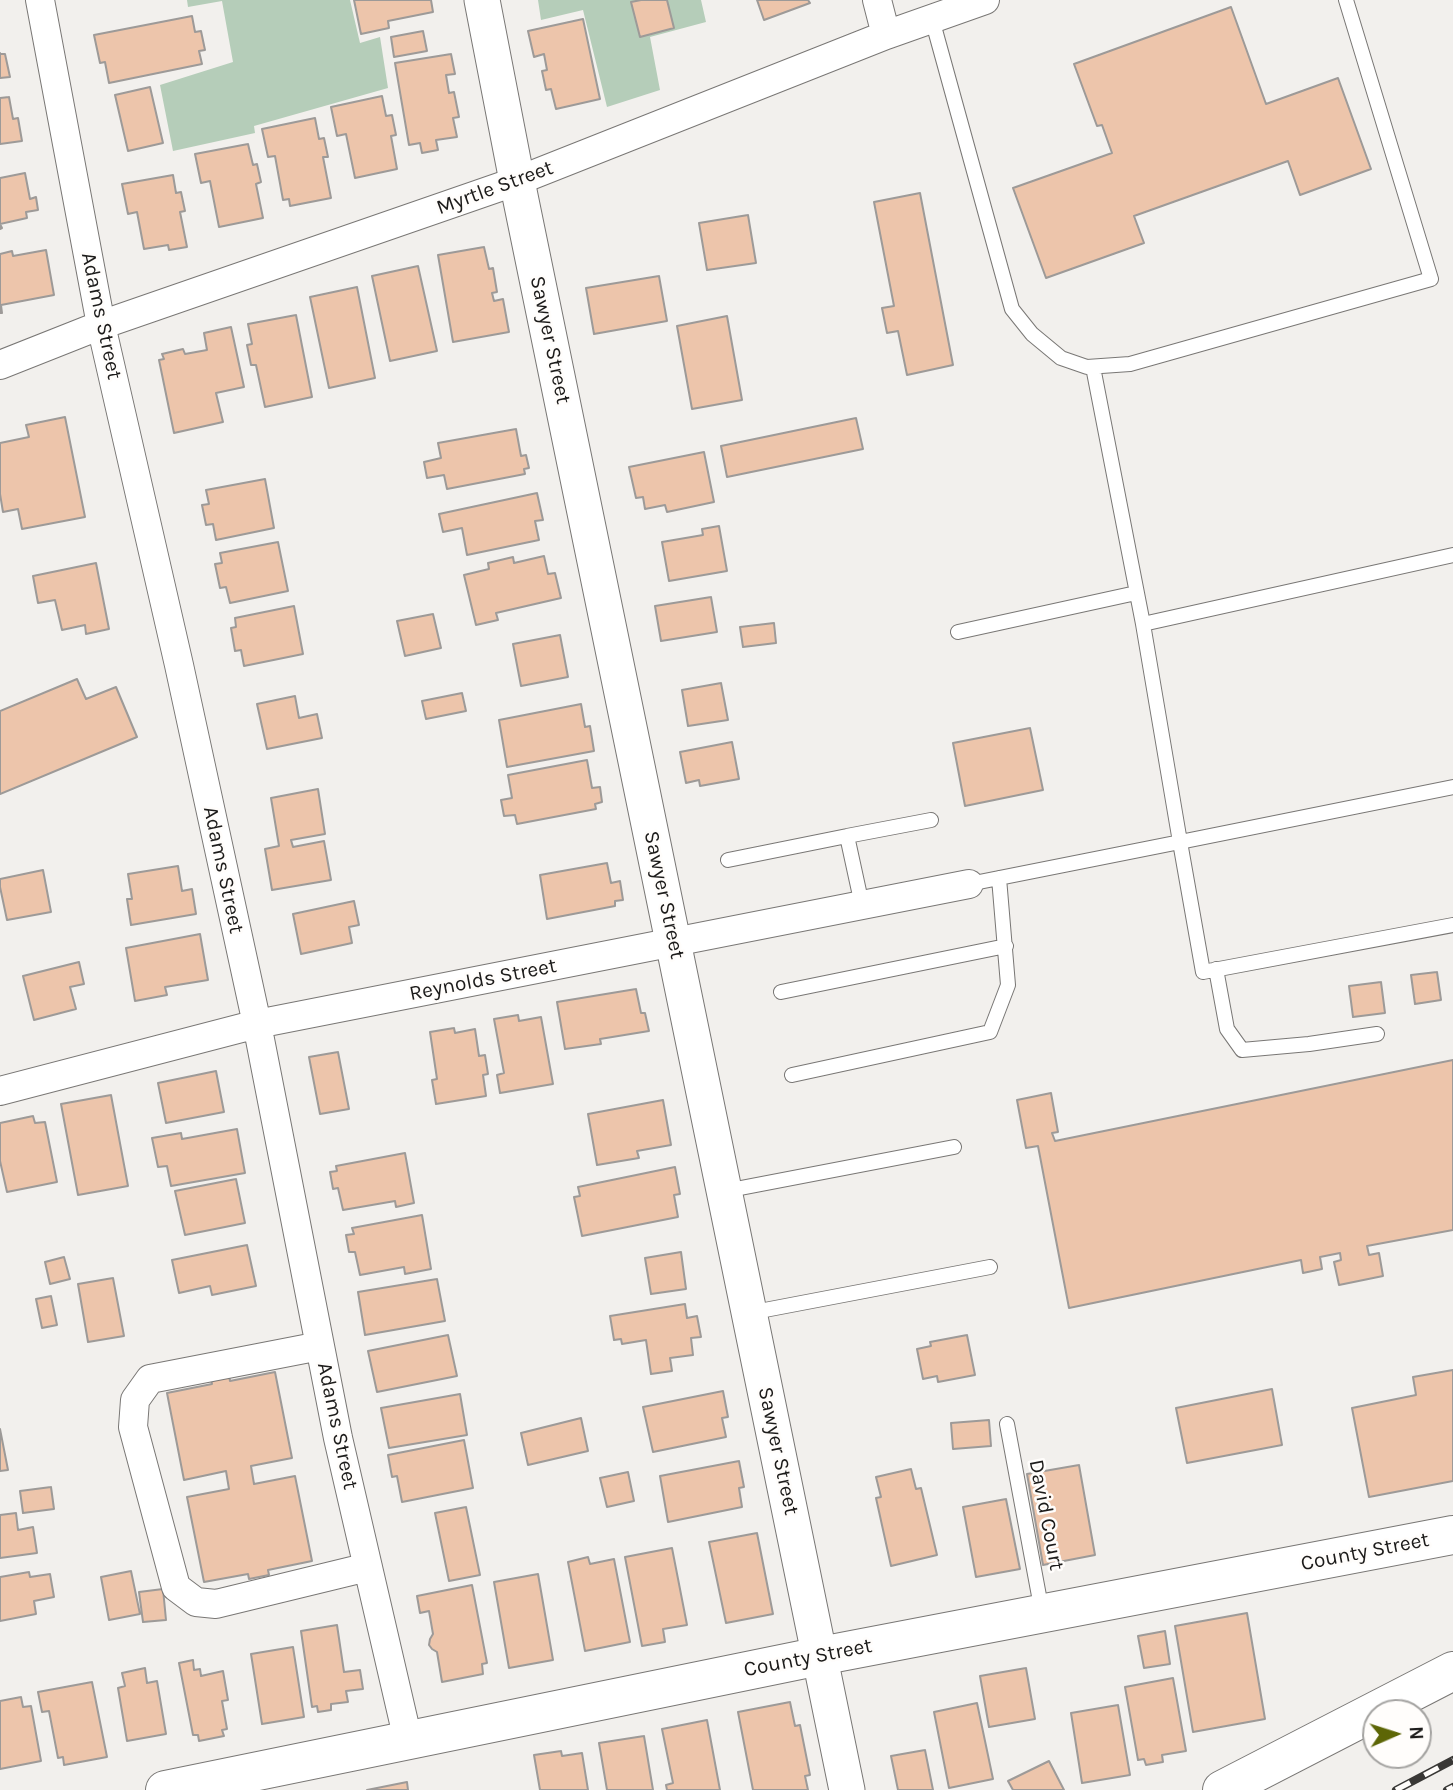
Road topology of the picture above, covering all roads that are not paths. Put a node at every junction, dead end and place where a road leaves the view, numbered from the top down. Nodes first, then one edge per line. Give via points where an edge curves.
1 (40, 0) edge
2 (482, 0) edge
3 (877, 0) edge
4 (985, 0) edge
5 (1346, 0) edge
6 (932, 19) junction
7 (886, 35) junction
8 (517, 181) junction
9 (101, 325) junction
10 (0, 365) edge
11 (1093, 367) junction
12 (1453, 555) edge
13 (1136, 593) junction
14 (1143, 624) junction
15 (958, 632) dead end
16 (1453, 787) edge
17 (931, 820) dead end
18 (847, 836) junction
19 (1180, 842) junction
20 (729, 860) dead end
21 (999, 877) junction
22 (969, 884) joint
23 (862, 905) junction
24 (1453, 925) edge
25 (674, 943) junction
26 (1006, 946) junction
27 (1216, 969) junction
28 (781, 992) dead end
29 (257, 1024) junction
30 (1377, 1034) dead end
31 (792, 1075) dead end
32 (0, 1091) edge
33 (954, 1147) dead end
34 (724, 1191) junction
35 (990, 1267) dead end
36 (749, 1313) junction
37 (320, 1346) junction
38 (1007, 1424) dead end
39 (1453, 1535) edge
40 (368, 1567) junction
41 (1042, 1613) junction
42 (820, 1656) junction
43 (1453, 1671) edge
44 (408, 1740) junction
45 (165, 1790) edge
46 (847, 1790) edge
47 (1222, 1790) edge

1 - 9 street, Adams Street
2 - 8 street, Sawyer Street
3 - 7 street
4 - 6 street, Myrtle Street
5 - 11 lane via 1431,279 1130,364
6 - 7 street, Myrtle Street
6 - 11 lane via 1012,309 1032,334 1061,358
7 - 8 street, Myrtle Street
8 - 9 street, Myrtle Street
8 - 25 street, Sawyer Street
9 - 10 street, Myrtle Street
9 - 29 street, Adams Street
11 - 13 lane
12 - 14 lane
13 - 14 lane
13 - 15 lane
14 - 19 lane
16 - 19 lane
17 - 18 lane
18 - 20 lane
18 - 23 lane
19 - 21 lane
19 - 27 lane via 1203,972
21 - 22 lane
21 - 26 lane
22 - 23 street, Reynolds Street
23 - 25 street, Reynolds Street
24 - 27 lane
25 - 29 street, Reynolds Street
25 - 34 street, Sawyer Street
26 - 28 lane
26 - 31 lane via 1009,985 990,1032
27 - 30 lane via 1227,1029 1241,1050
29 - 32 street, Reynolds Street
29 - 37 street, Adams Street
33 - 34 lane
34 - 36 street, Sawyer Street
35 - 36 lane
36 - 42 street, Sawyer Street
37 - 40 street, Adams Street
37 - 40 street via 149,1379 135,1400 133,1427 176,1587 196,1602 216,1604
38 - 41 lane, David Court
39 - 41 main road, County Street
40 - 44 street, Adams Street
41 - 42 main road, County Street
42 - 44 main road, County Street
42 - 46 street, Sawyer Street
43 - 47 main road
44 - 45 main road, County Street

